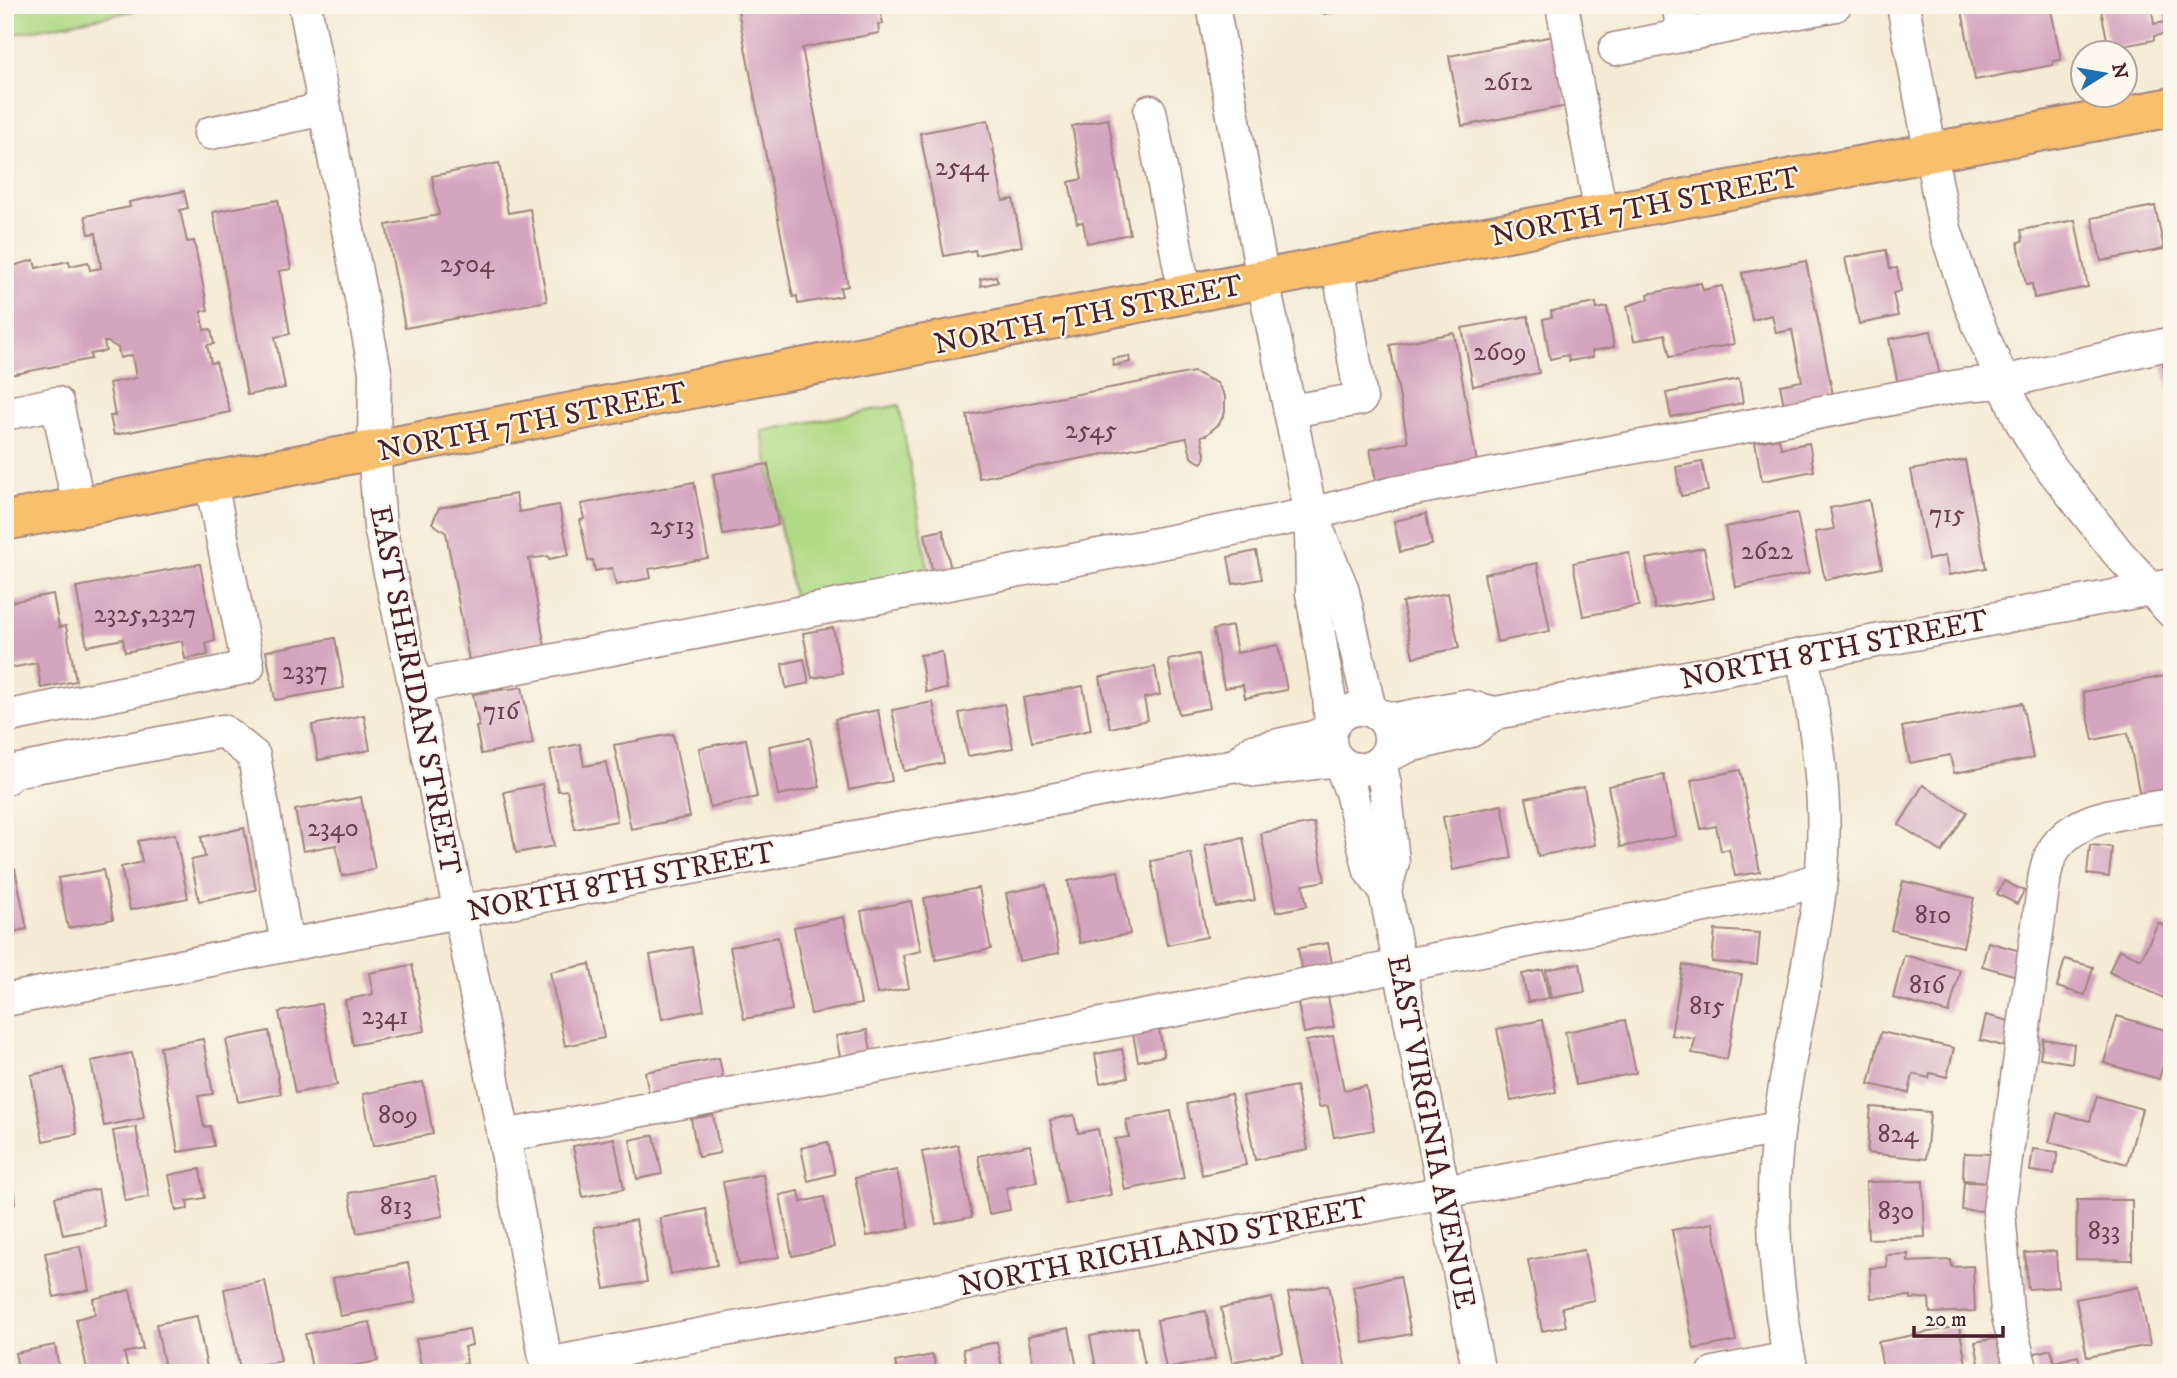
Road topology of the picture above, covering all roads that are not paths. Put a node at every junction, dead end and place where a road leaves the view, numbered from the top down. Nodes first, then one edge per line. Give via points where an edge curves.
1 (305, 5) edge
2 (1213, 5) edge
3 (1562, 5) edge
4 (1835, 5) edge
5 (1903, 5) edge
6 (1681, 20) edge
7 (1615, 49) dead end
8 (2172, 107) edge
9 (325, 109) junction
10 (1150, 111) dead end
11 (210, 133) dead end
12 (1929, 151) junction
13 (1601, 214) junction
14 (1338, 265) junction
15 (1263, 280) junction
16 (1185, 295) junction
17 (2172, 343) edge
18 (2003, 382) junction
19 (1290, 411) junction
20 (5, 414) edge
21 (374, 451) junction
22 (211, 482) junction
23 (79, 507) junction
24 (1311, 514) junction
25 (5, 521) edge
26 (2165, 596) edge
27 (1802, 655) junction
28 (415, 687) junction
29 (1374, 713) junction
30 (1496, 713) junction
31 (5, 717) edge
32 (1331, 729) junction
33 (1382, 760) junction
34 (1338, 761) junction
35 (1237, 765) junction
36 (5, 779) edge
37 (2172, 805) edge
38 (1821, 878) junction
39 (1385, 891) junction
40 (458, 912) junction
41 (287, 945) junction
42 (1399, 965) junction
43 (5, 1000) edge
44 (1778, 1129) junction
45 (504, 1136) junction
46 (1444, 1192) junction
47 (1791, 1365) edge
48 (548, 1368) edge
49 (1479, 1373) edge
50 (1714, 1373) edge
51 (2022, 1373) edge

1 - 9 street, EAST SHERIDAN STREET
2 - 15 street
3 - 13 street
4 - 6 street
5 - 12 street
6 - 7 street
8 - 12 main road, NORTH 7TH STREET
9 - 11 street
9 - 21 street, EAST SHERIDAN STREET via 375,372
10 - 16 street
12 - 13 main road, NORTH 7TH STREET
12 - 18 street via 1959,274
13 - 14 main road, NORTH 7TH STREET
14 - 15 main road, NORTH 7TH STREET
14 - 19 street via 1361,399
15 - 16 main road, NORTH 7TH STREET
15 - 19 street
16 - 21 main road, NORTH 7TH STREET
17 - 18 street
18 - 24 street via 1965,385 1407,490
18 - 26 street via 2045,460 2118,553
19 - 24 street
20 - 23 street via 57,403
21 - 22 main road, NORTH 7TH STREET
21 - 28 street, EAST SHERIDAN STREET via 380,527
22 - 23 main road, NORTH 7TH STREET
22 - 31 street via 248,667
23 - 25 main road, NORTH 7TH STREET
24 - 28 street
24 - 29 street via 1342,589
24 - 32 street via 1311,593
26 - 27 street, NORTH 8TH STREET
27 - 30 street, NORTH 8TH STREET
27 - 38 street via 1821,773
28 - 40 street, EAST SHERIDAN STREET
29 - 30 street, NORTH 8TH STREET via 1396,719 1465,706
29 - 32 street via 1351,709
29 - 33 street via 1389,730 1389,748
30 - 33 street, NORTH 8TH STREET via 1471,731 1409,746
32 - 34 street via 1330,746
32 - 35 street, NORTH 8TH STREET via 1252,751
33 - 34 street via 1368,769
33 - 39 street, EAST VIRGINIA AVENUE via 1393,862
34 - 35 street, NORTH 8TH STREET via 1256,771
34 - 39 street, EAST VIRGINIA AVENUE via 1351,793 1370,871
35 - 40 street, NORTH 8TH STREET
36 - 41 street via 14,771 223,731 254,756
37 - 51 street via 2078,826 2051,853 2045,874 1999,1210 2007,1312
38 - 42 street via 1786,890
38 - 44 street
39 - 42 street, EAST VIRGINIA AVENUE
40 - 41 street, NORTH 8TH STREET
40 - 45 street, EAST SHERIDAN STREET
41 - 43 street, NORTH 8TH STREET
42 - 45 street
42 - 46 street, EAST VIRGINIA AVENUE
44 - 46 street, NORTH RICHLAND STREET
44 - 47 street via 1774,1214 1779,1290
45 - 48 street, EAST SHERIDAN STREET
46 - 48 street, NORTH RICHLAND STREET
46 - 49 street, EAST VIRGINIA AVENUE
47 - 50 street

